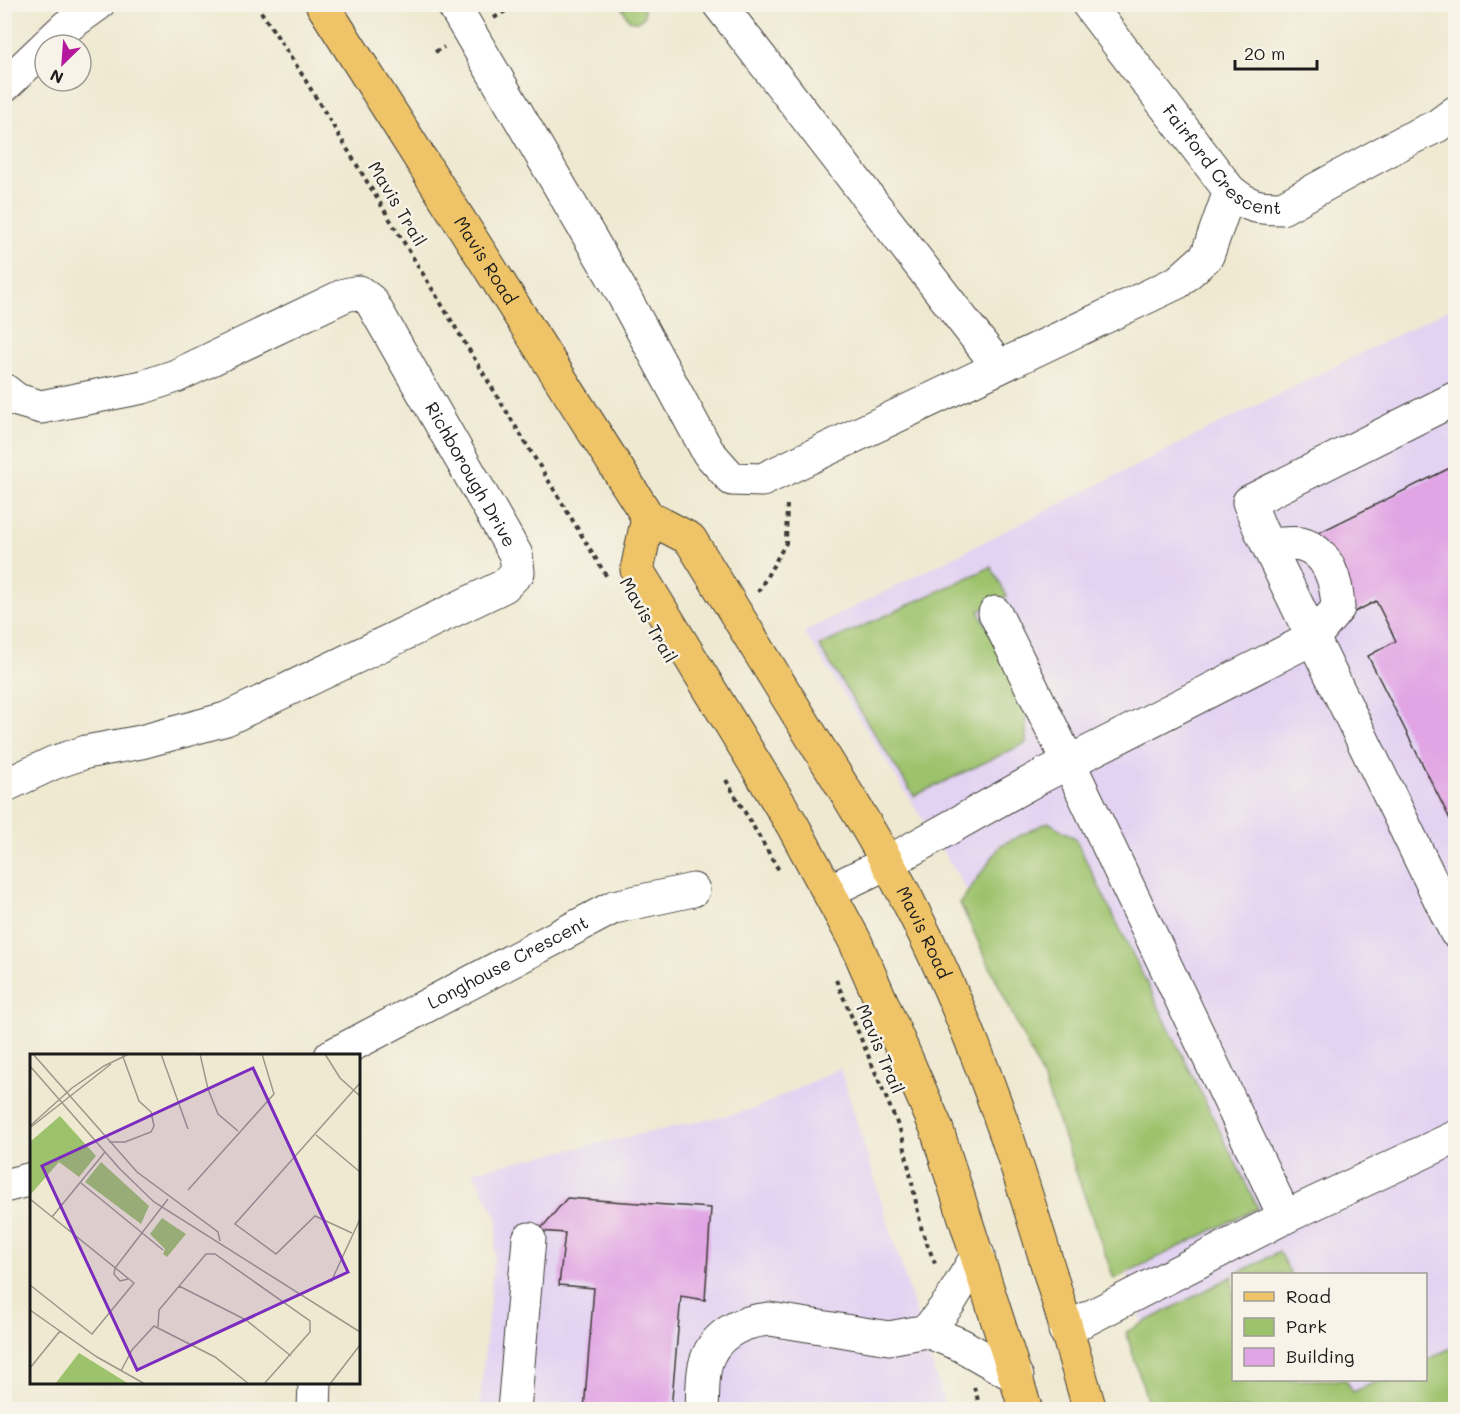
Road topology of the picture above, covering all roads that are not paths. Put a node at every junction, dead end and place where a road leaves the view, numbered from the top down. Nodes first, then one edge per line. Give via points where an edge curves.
1 (98, 4) edge
2 (322, 4) edge
3 (453, 4) edge
4 (719, 4) edge
5 (1088, 4) edge
6 (60, 33) edge
7 (33, 58) edge
8 (4, 86) edge
9 (1455, 112) edge
10 (1230, 192) junction
11 (999, 367) junction
12 (4, 390) edge
13 (1455, 398) edge
14 (648, 517) junction
15 (1268, 545) junction
16 (995, 613) dead end
17 (1313, 638) junction
18 (1069, 763) junction
19 (4, 786) edge
20 (887, 863) junction
21 (693, 890) dead end
22 (829, 891) junction
23 (1455, 932) edge
24 (335, 1054) edge
25 (1455, 1137) edge
26 (30, 1180) edge
27 (4, 1186) edge
28 (1285, 1217) junction
29 (529, 1239) dead end
30 (978, 1255) junction
31 (1065, 1330) junction
32 (927, 1331) junction
33 (1017, 1377) junction
34 (315, 1384) edge
35 (314, 1410) edge
36 (514, 1410) edge
37 (702, 1410) edge
38 (1026, 1410) edge
39 (1090, 1410) edge

1 - 6 street
2 - 14 main road, Mavis Road
3 - 11 street via 620,290 708,452 732,479 762,480
4 - 11 street
5 - 10 street, Fairford Crescent
7 - 8 street
9 - 10 street, Fairford Crescent via 1437,126 1282,208 1247,204
10 - 11 street via 1207,256 1178,282
12 - 19 street, Richborough Drive via 17,400 41,407 143,387 176,376 345,295 359,292 371,301 516,555 518,572 504,586 226,719 86,752
13 - 15 street via 1249,502
14 - 20 main road, Mavis Road via 690,539
14 - 22 main road via 638,570
15 - 17 street
15 - 17 street via 1301,544 1322,554 1338,587 1338,608
16 - 18 street
17 - 18 street
17 - 23 street
18 - 20 street
18 - 28 street
20 - 22 street
20 - 31 main road, Mavis Road via 915,914 968,1031 1027,1198
21 - 24 street, Longhouse Crescent via 614,907
22 - 30 main road via 855,941 936,1127
25 - 28 street
26 - 27 street
28 - 31 street
29 - 36 street
30 - 32 street
30 - 33 main road
31 - 39 main road, Mavis Road
32 - 33 street via 961,1345
32 - 37 street via 889,1338 770,1319 752,1320 726,1333 714,1346 705,1365
33 - 38 main road
34 - 35 street

